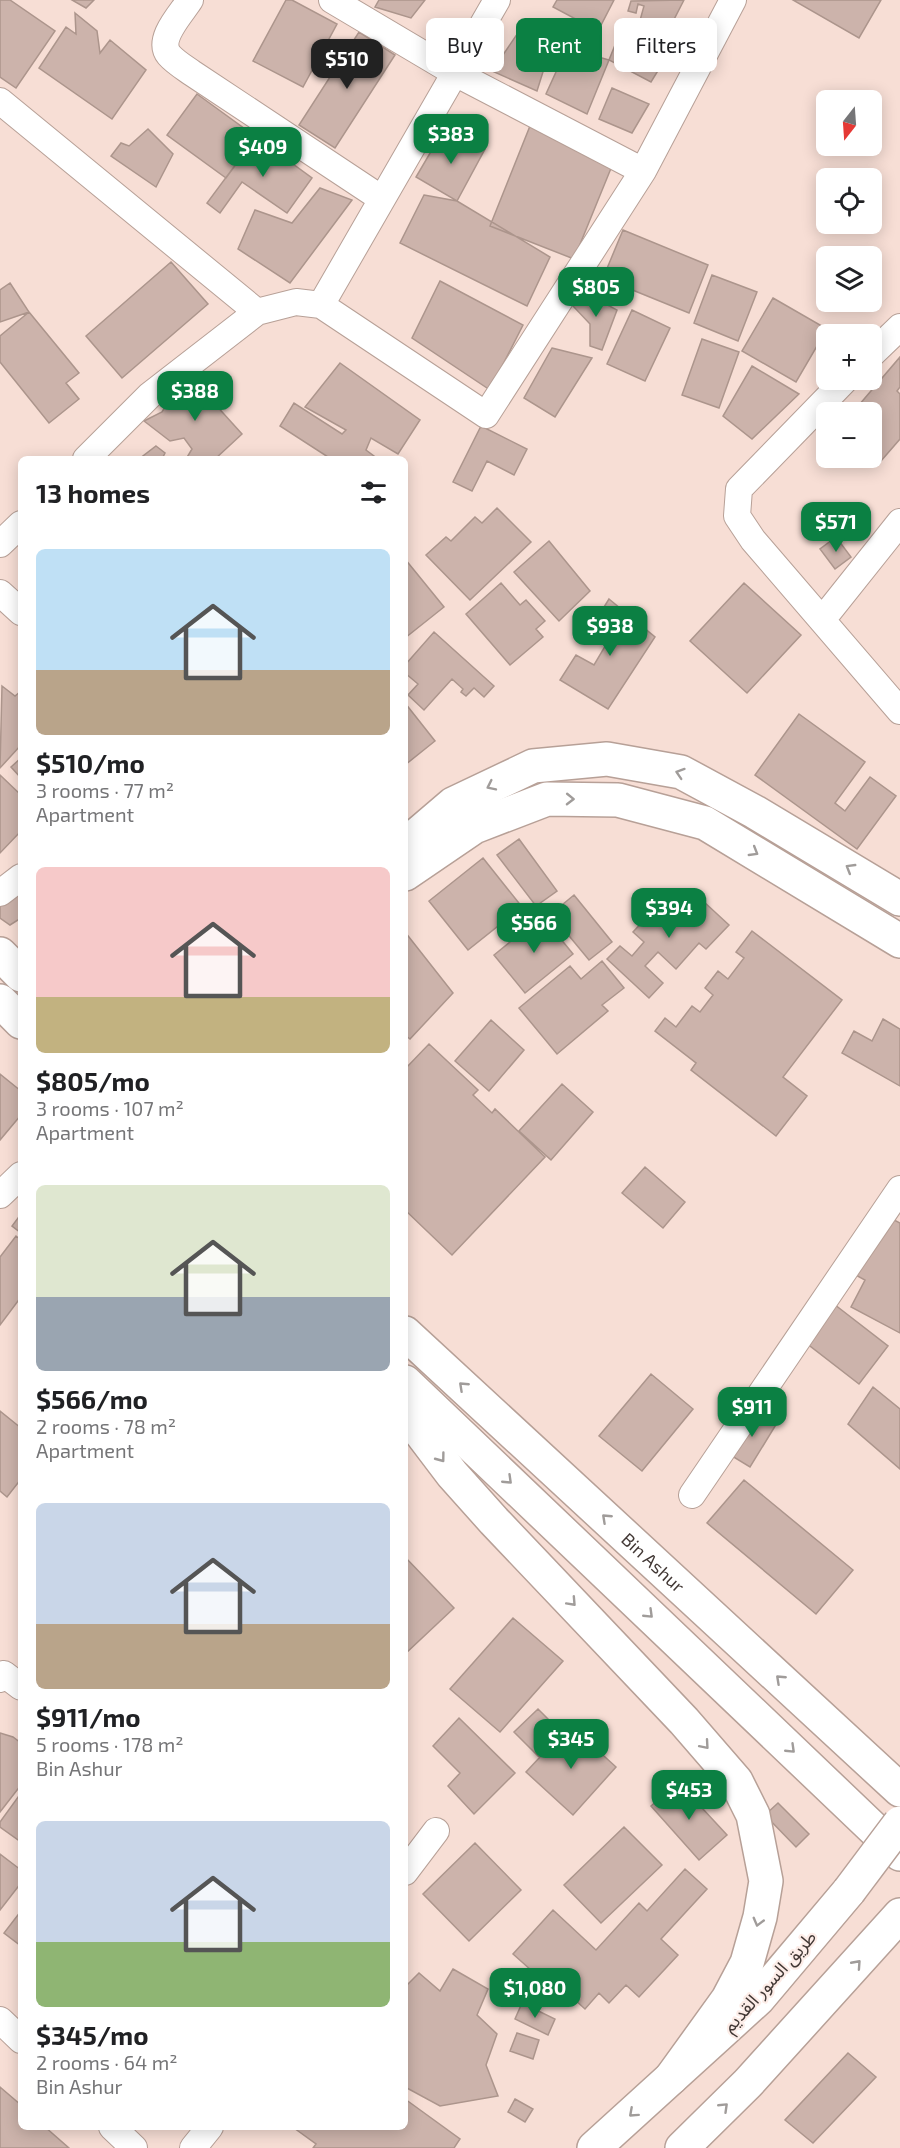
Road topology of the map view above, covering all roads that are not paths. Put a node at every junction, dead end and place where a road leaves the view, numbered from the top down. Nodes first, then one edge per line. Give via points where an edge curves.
1 (190, 0) edge
2 (332, 0) edge
3 (497, 0) edge
4 (733, 0) edge
5 (455, 73) junction
6 (0, 101) edge
7 (643, 171) junction
8 (382, 199) junction
9 (321, 305) junction
10 (257, 312) junction
11 (900, 327) edge
12 (882, 344) edge
13 (835, 390) edge
14 (89, 456) edge
15 (900, 522) edge
16 (18, 527) edge
17 (0, 544) edge
18 (0, 593) edge
19 (18, 609) edge
20 (822, 620) junction
21 (900, 711) edge
22 (408, 842) edge
23 (408, 872) edge
24 (18, 879) edge
25 (0, 893) edge
26 (900, 899) edge
27 (900, 942) edge
28 (0, 954) edge
29 (18, 972) edge
30 (0, 1001) edge
31 (18, 1019) edge
32 (18, 1178) edge
33 (900, 1189) edge
34 (0, 1195) edge
35 (408, 1336) edge
36 (408, 1385) edge
37 (408, 1416) edge
38 (692, 1495) dead end
39 (0, 1678) edge
40 (18, 1685) edge
41 (900, 1790) edge
42 (900, 1823) edge
43 (436, 1831) dead end
44 (900, 1854) edge
45 (408, 1868) edge
46 (895, 1921) edge
47 (0, 2020) edge
48 (18, 2037) edge
49 (671, 2078) junction
50 (115, 2130) edge
51 (208, 2130) edge
52 (134, 2148) edge
53 (194, 2148) edge
54 (594, 2148) edge
55 (682, 2148) edge

1 - 8 street via 167,36 168,54
2 - 5 street
3 - 5 street
4 - 7 street
5 - 7 street
5 - 8 street
6 - 10 street
7 - 9 street via 486,415
8 - 9 street
9 - 10 street via 296,302
10 - 14 street via 150,395
11 - 12 street
13 - 20 street via 739,489 737,516
15 - 20 street
16 - 17 street
18 - 19 street
20 - 21 street
26 -> 22 main road via 681,772 607,759 533,766 453,804
23 -> 27 main road via 474,827 547,799 618,800 705,823
24 - 25 street
28 - 29 main road
30 - 31 main road
32 - 34 street
33 - 38 street
41 -> 35 main road, Bin Ashur
36 -> 44 main road
37 -> 49 main road via 494,1521 736,1781 753,1815 766,1881 747,1963 728,1999
39 - 40 street via 4,1674
42 - 49 main road, طريق السور القديم, bridge via 849,1891 758,1999
43 - 45 street
55 -> 46 main road via 748,2083
47 - 48 street
49 -> 54 main road, طريق السور القديم
50 - 52 street
51 - 53 street

